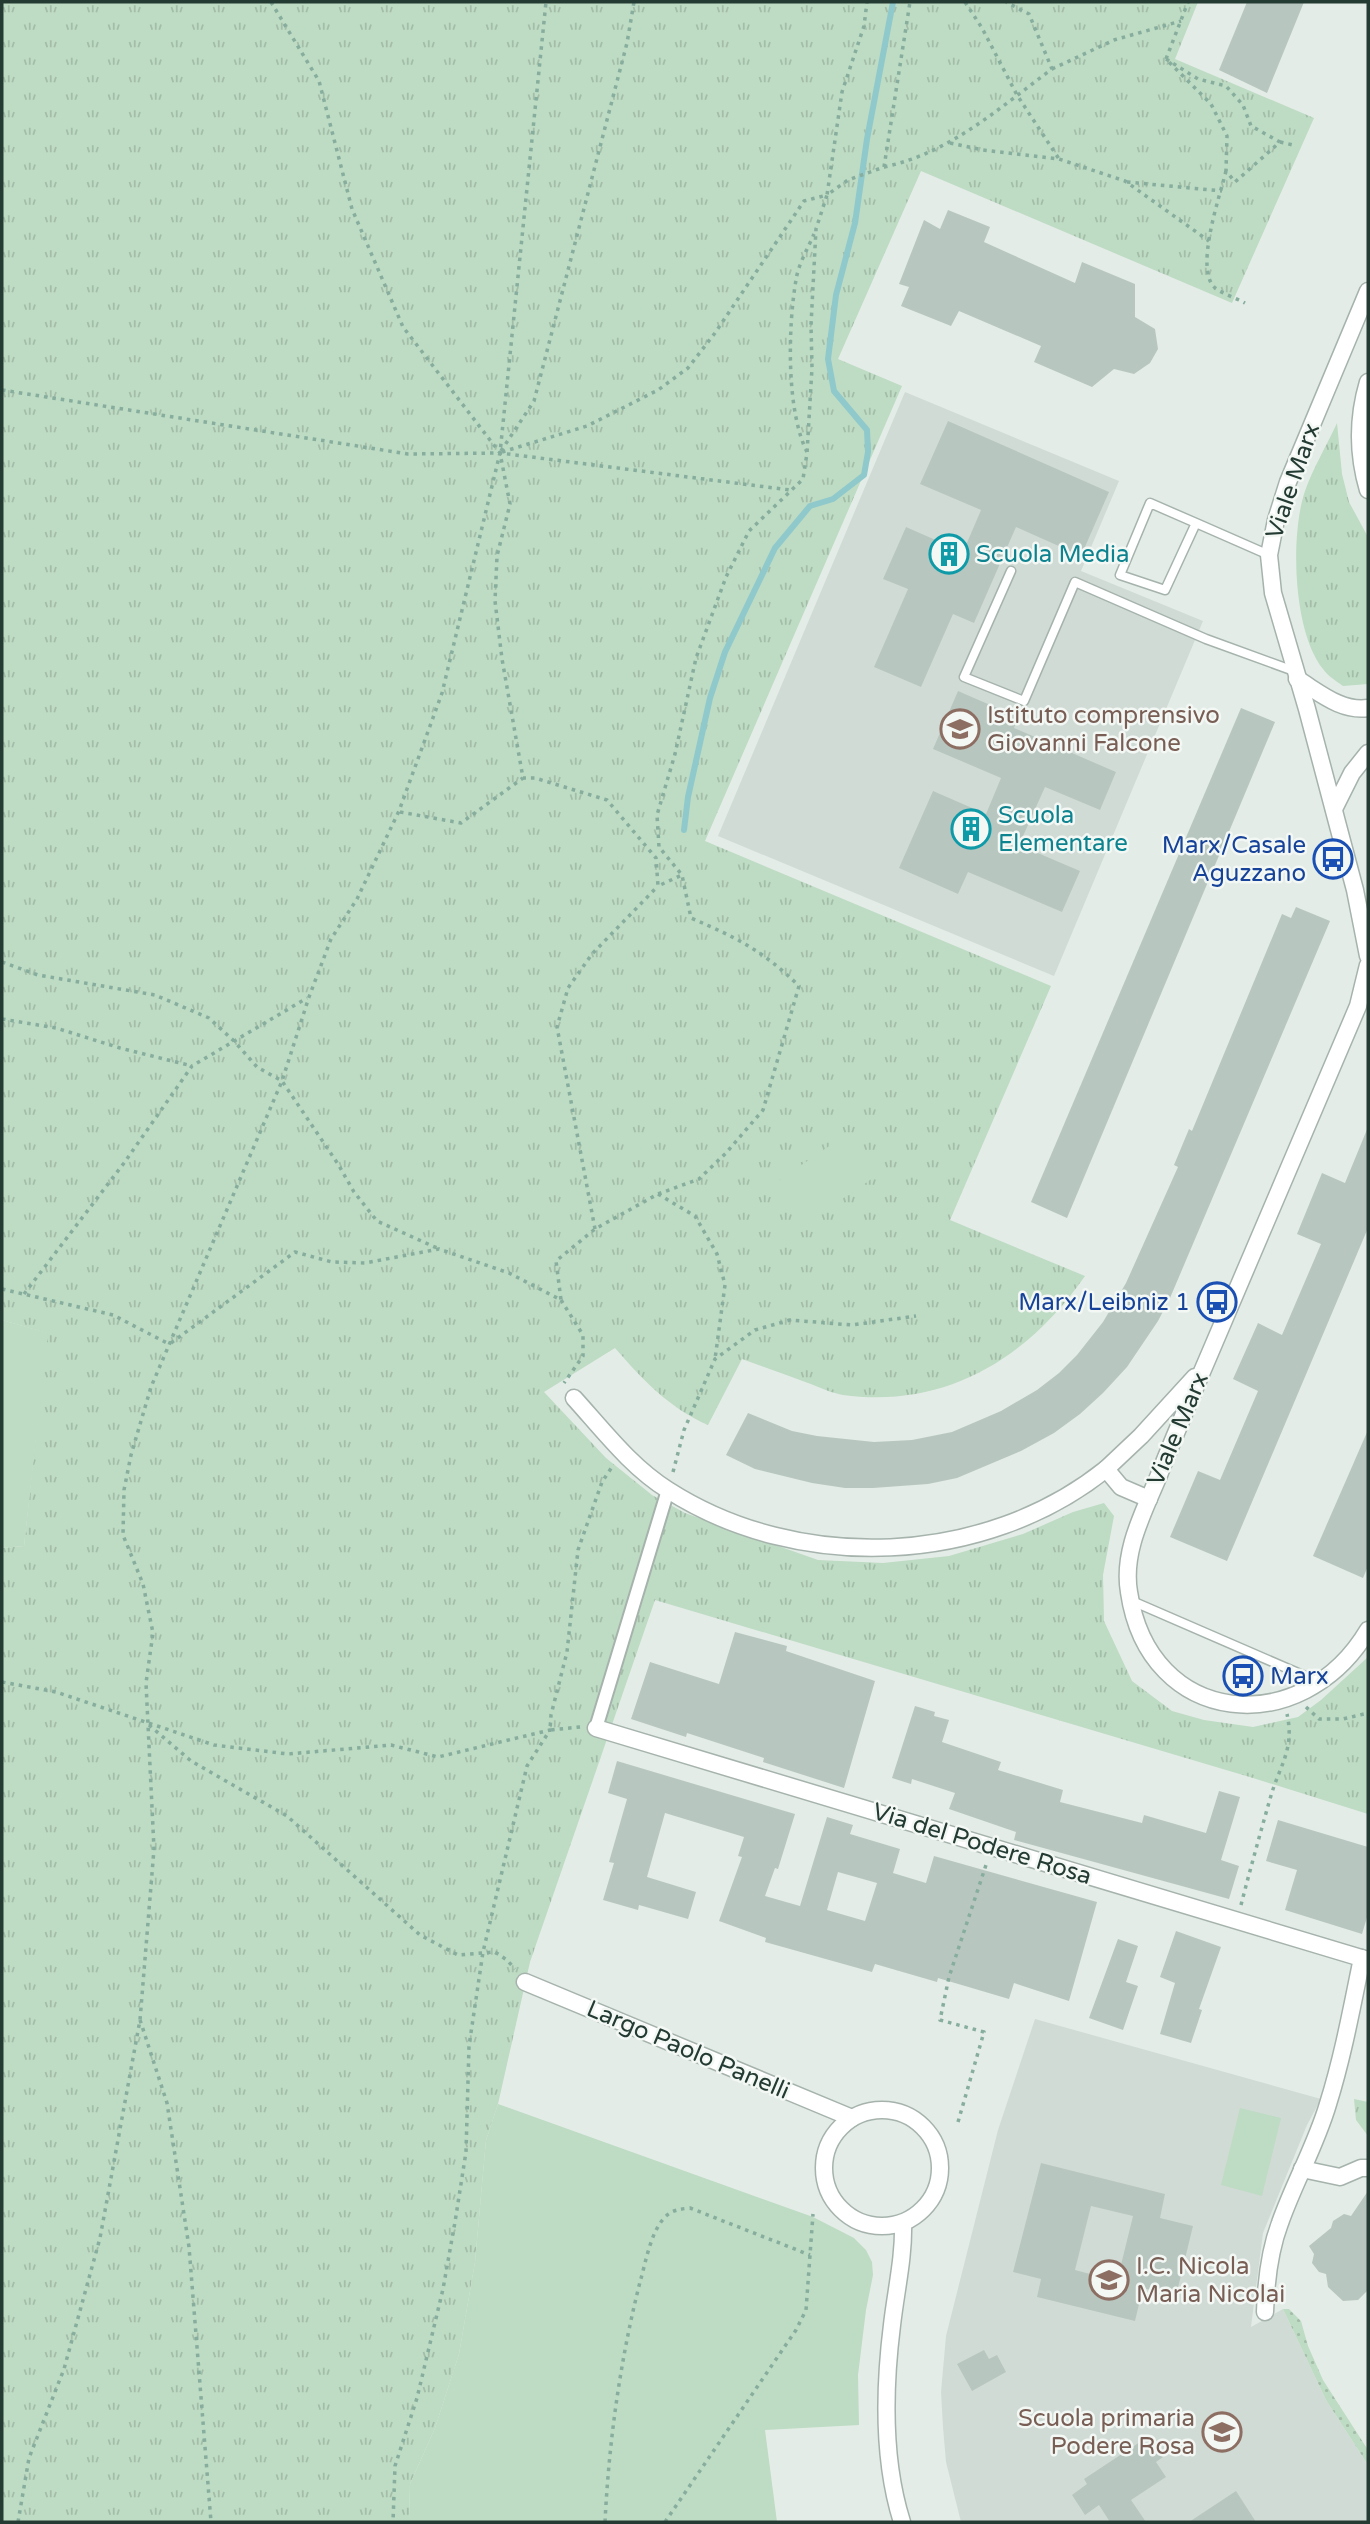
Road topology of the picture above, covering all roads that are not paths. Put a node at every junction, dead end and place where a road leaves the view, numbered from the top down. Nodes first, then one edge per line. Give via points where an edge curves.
1 (1368, 291) edge
2 (1368, 382) edge
3 (1368, 490) edge
4 (1196, 523) junction
5 (1269, 555) junction
6 (1012, 572) dead end
7 (1296, 675) junction
8 (1368, 708) edge
9 (1368, 753) edge
10 (1334, 809) junction
11 (1368, 956) edge
12 (1368, 965) edge
13 (1203, 1368) junction
14 (574, 1398) road end
15 (1106, 1469) junction
16 (668, 1490) junction
17 (1149, 1499) junction
18 (1130, 1600) junction
19 (1368, 1630) edge
20 (1318, 1682) junction
21 (596, 1728) joint
22 (1365, 1959) edge
23 (525, 1982) road end
24 (852, 2118) junction
25 (1302, 2168) junction
26 (1368, 2168) edge
27 (903, 2223) junction
28 (1265, 2312) dead end
29 (902, 2522) edge

1 - 5 street, Viale Marx via 1288,482
2 - 3 street, Viale Marx via 1359,439
4 - 4 lane via 1165,590 1120,575 1150,503
4 - 5 lane
5 - 7 street, Viale Marx via 1273,593
6 - 7 lane via 964,677 1024,701 1075,582
7 - 8 street via 1339,704
7 - 10 street, Viale Marx
9 - 10 street
10 - 11 street, Viale Marx
12 - 13 street, Viale Marx via 1358,1006
13 - 15 street
13 - 17 street, Viale Marx
14 - 16 street via 646,1474
15 - 16 street via 1057,1501 1009,1524 965,1537 899,1547 840,1547 785,1538 720,1516
15 - 17 street via 1121,1487
16 - 21 street
17 - 18 street, Viale Marx via 1129,1560
18 - 20 lane
18 - 20 street, Viale Marx via 1145,1644 1158,1662 1178,1682 1204,1696 1227,1704 1255,1705 1289,1698
19 - 20 street, Viale Marx via 1350,1655
21 - 22 street, Via del Podere Rosa
22 - 25 street via 1328,2106
23 - 24 street, Largo Paolo Panelli
24 - 27 street via 827,2148 826,2185 834,2203 865,2225
24 - 27 street via 889,2110 908,2116 935,2142 939,2180 932,2198 920,2213
25 - 26 street via 1340,2177
25 - 28 street via 1272,2250
27 - 29 street via 887,2399 889,2458

